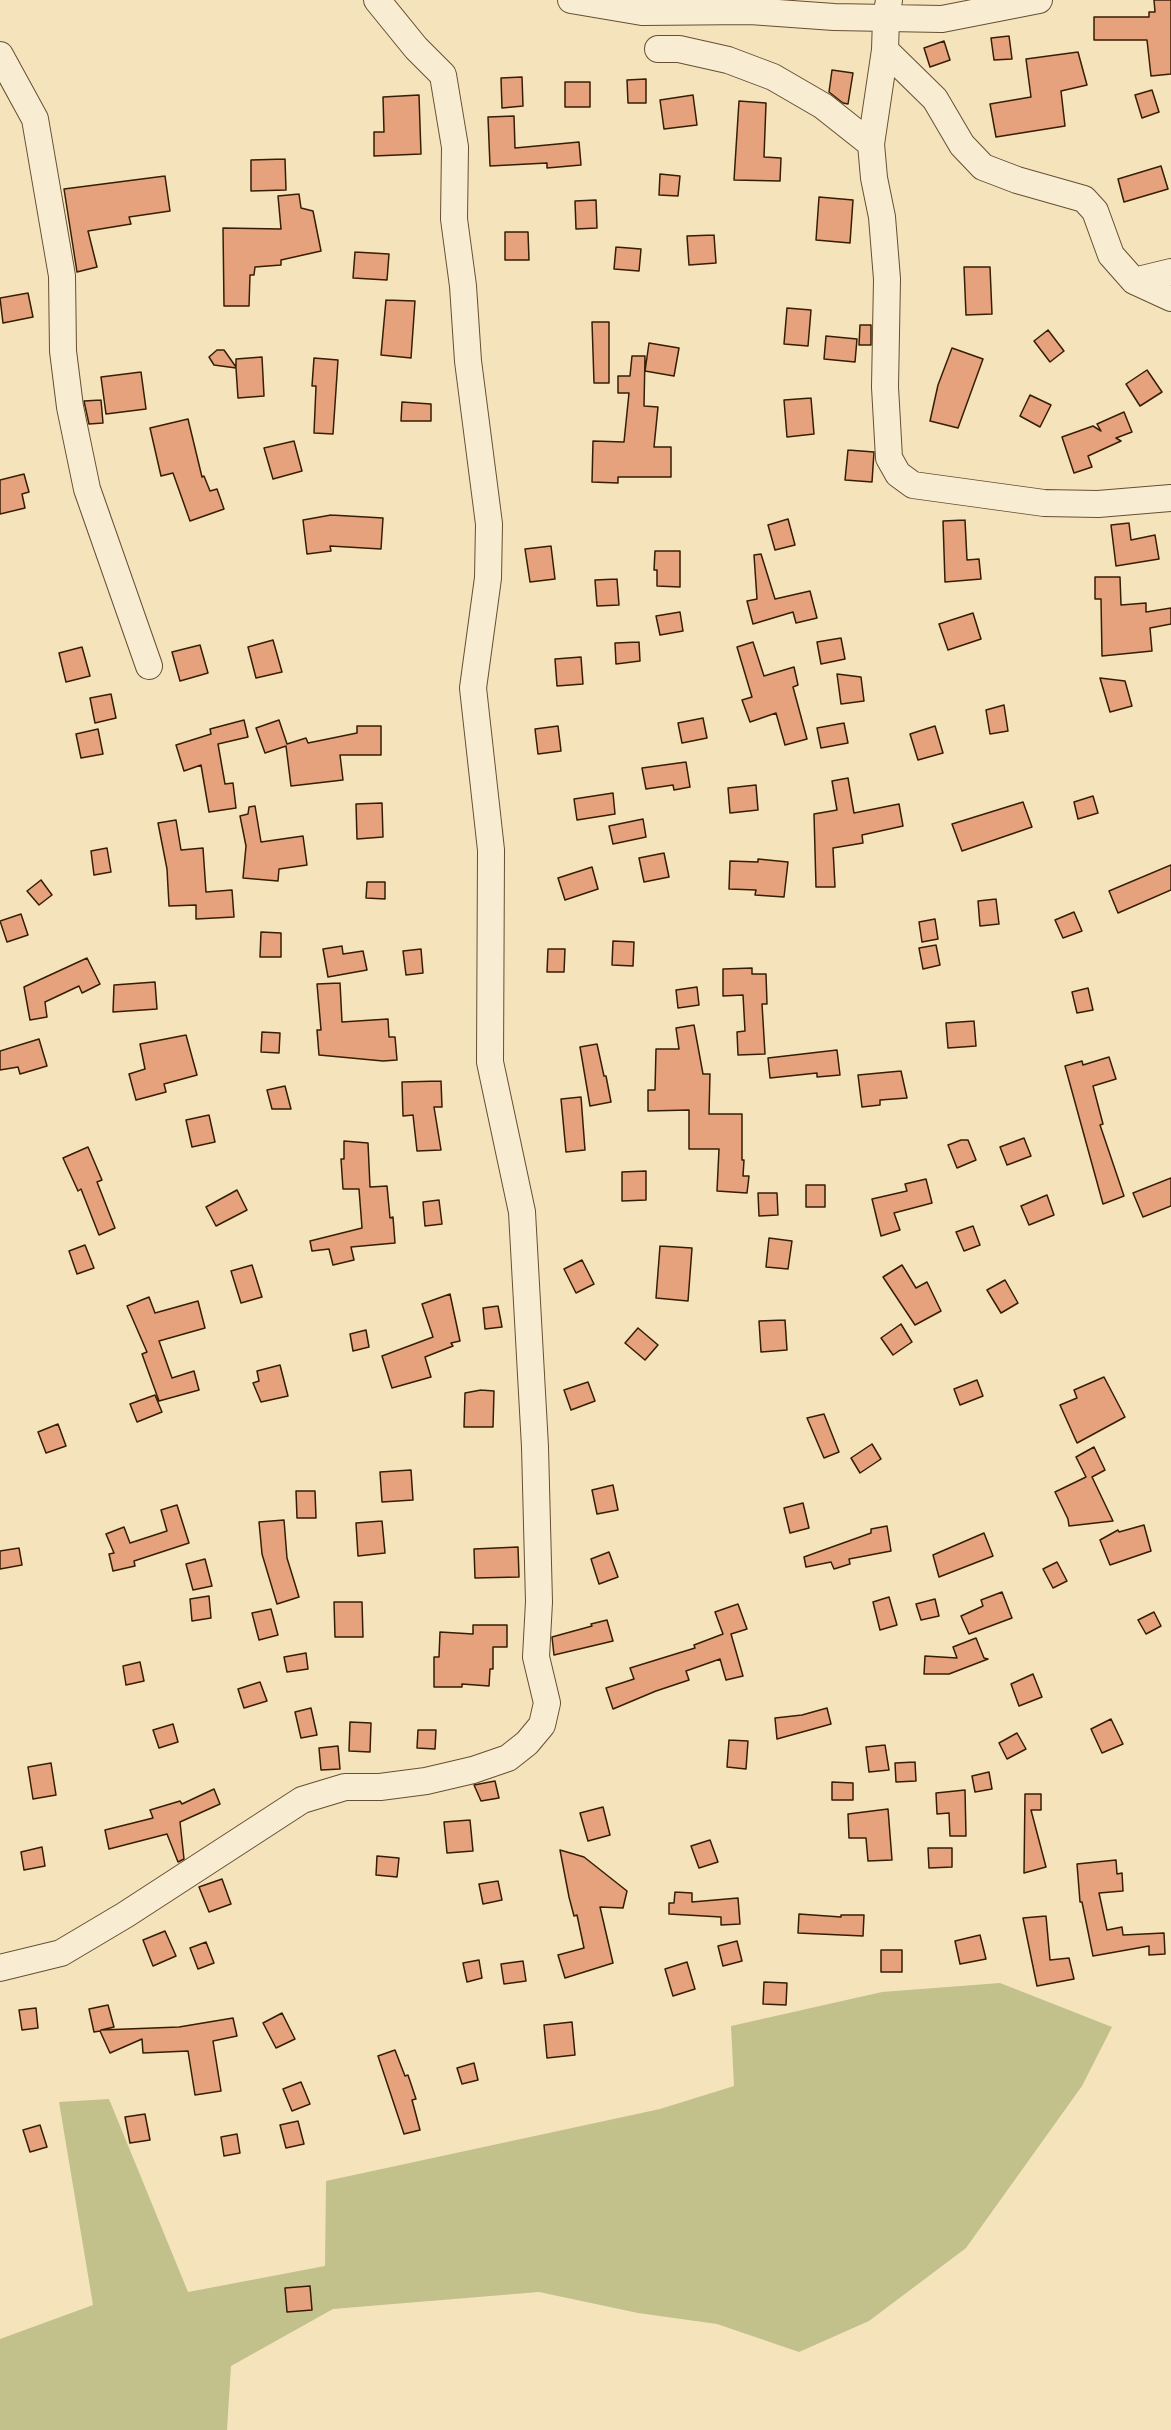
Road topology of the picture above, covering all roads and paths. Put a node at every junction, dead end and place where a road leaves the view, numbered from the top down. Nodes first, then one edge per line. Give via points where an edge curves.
1 (377, 0) edge
2 (571, 0) edge
3 (1039, 0) edge
4 (888, 9) edge
5 (658, 48) dead end
6 (885, 50) junction
7 (0, 55) edge
8 (871, 144) junction
9 (1171, 272) edge
10 (1134, 281) junction
11 (1171, 298) edge
12 (1171, 498) edge
13 (149, 666) dead end
14 (0, 1968) edge

1 - 14 street via 443,75 455,147 454,219 489,524 488,578 473,688 491,850 490,1062 522,1212 535,1447 536,1657 547,1703 542,1725 508,1758 426,1781 345,1787 302,1800 61,1953
2 - 4 street via 642,12
3 - 4 street via 942,19 902,17
4 - 6 street
5 - 8 street via 728,60 773,77 823,106
6 - 8 street
6 - 10 street via 935,99 962,145 983,167 1084,199 1095,211 1111,255
7 - 13 street via 34,119 62,276 63,351 87,489
8 - 12 street via 887,279 885,387 889,458 898,474 913,485 1044,502 1098,504
9 - 10 street
10 - 11 street

